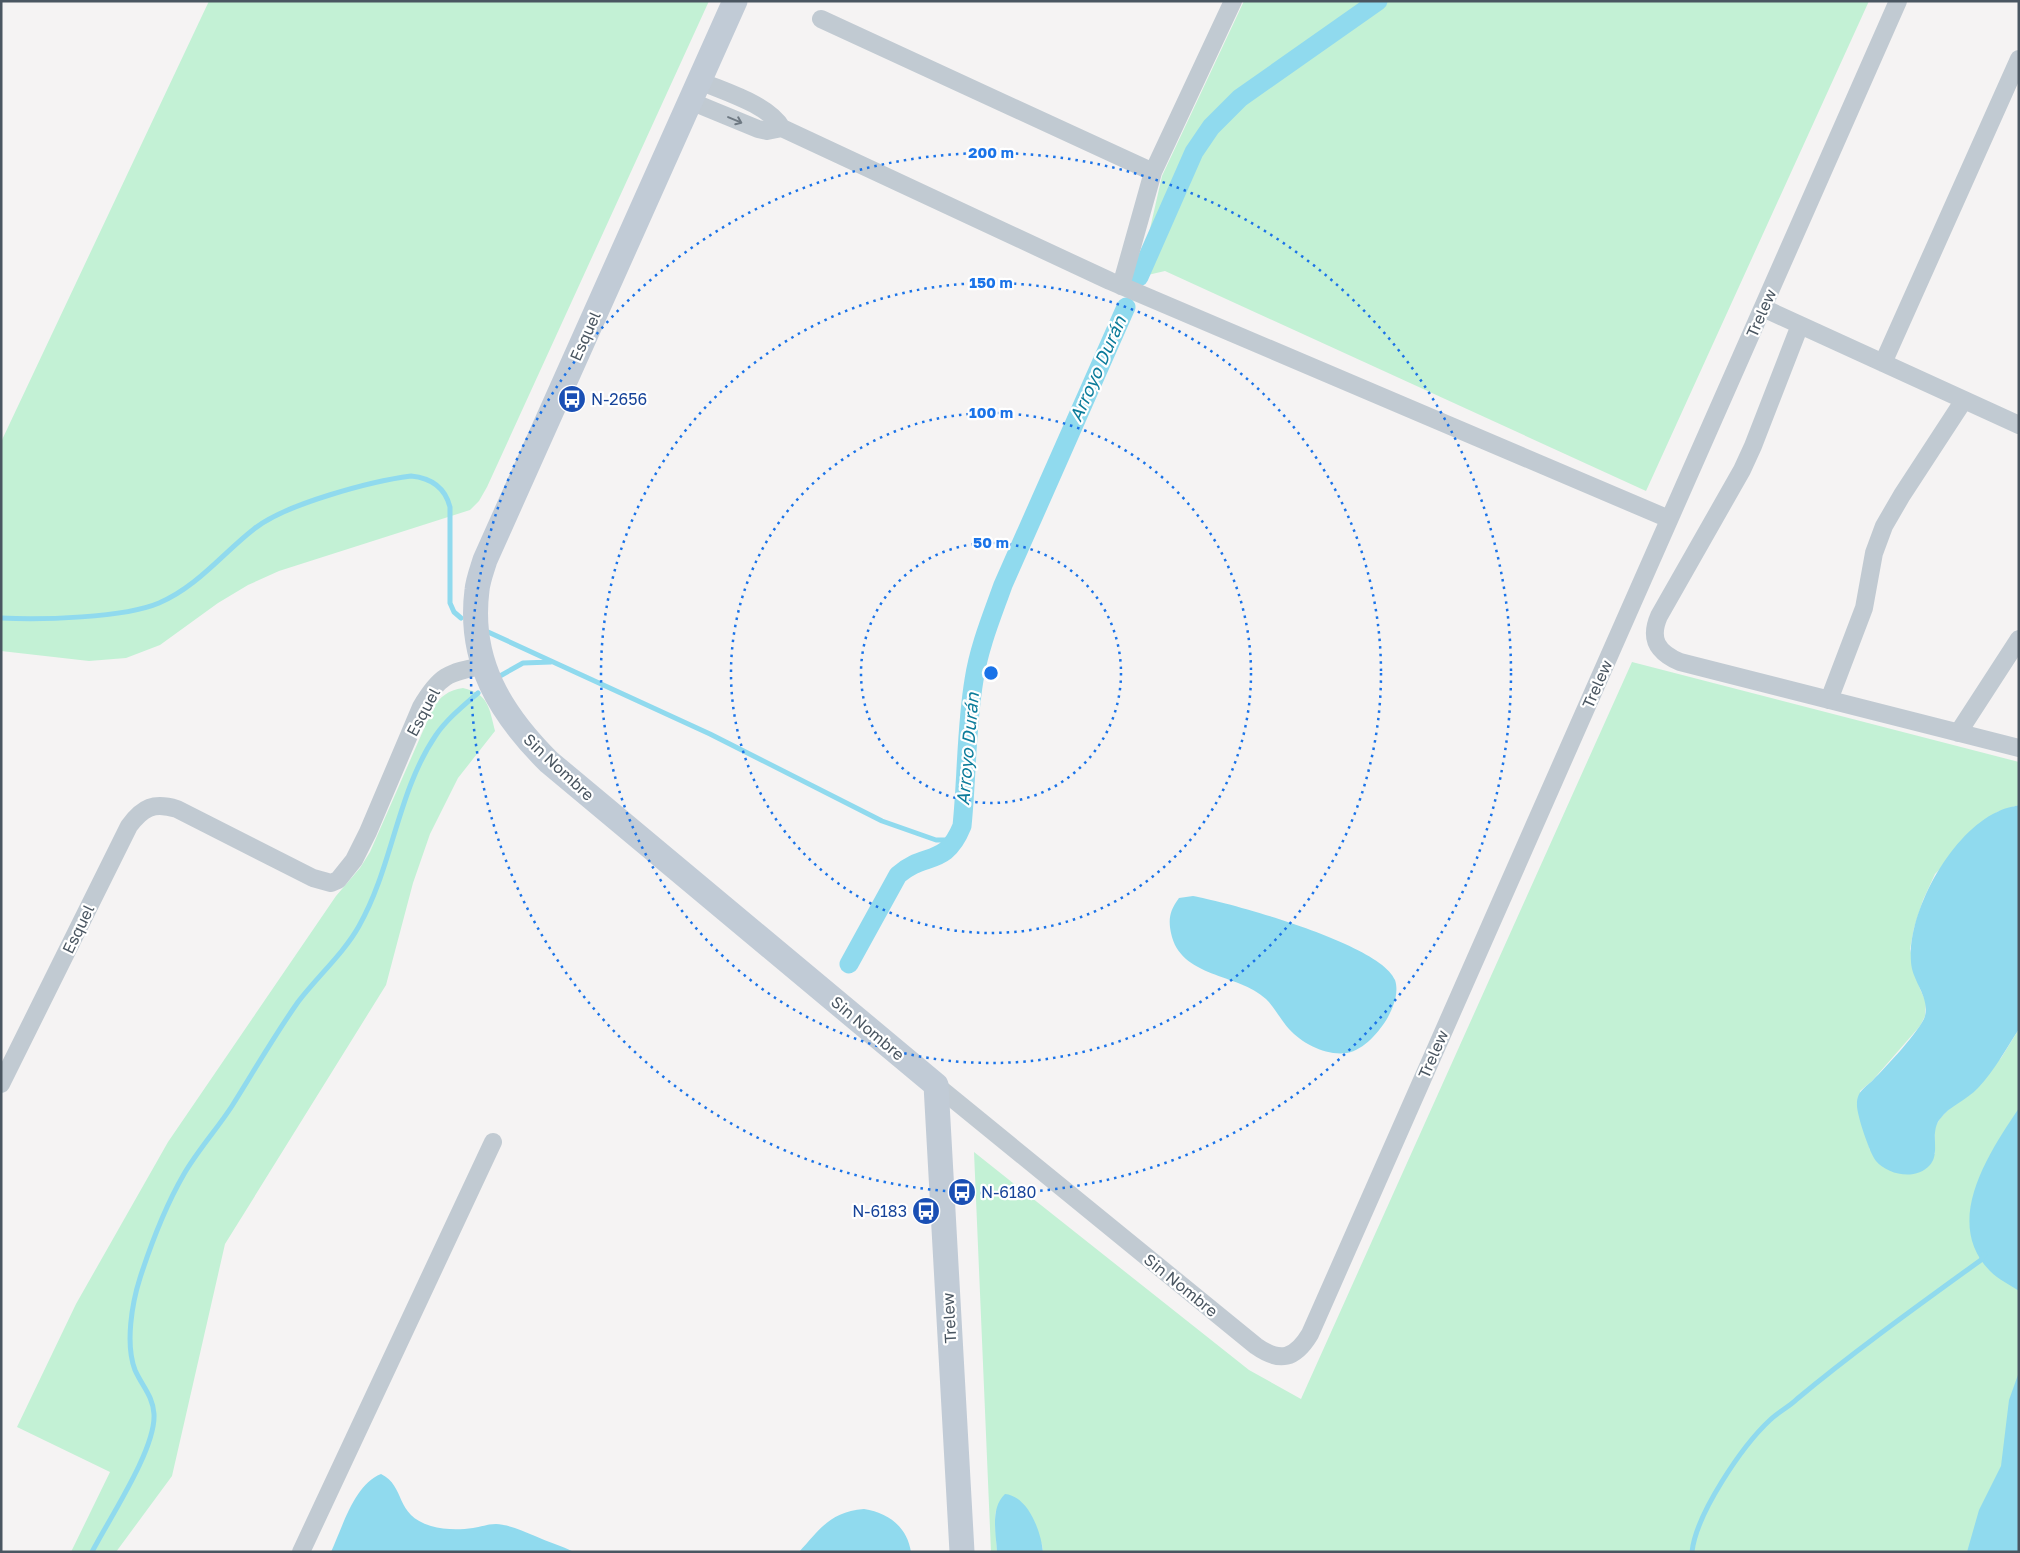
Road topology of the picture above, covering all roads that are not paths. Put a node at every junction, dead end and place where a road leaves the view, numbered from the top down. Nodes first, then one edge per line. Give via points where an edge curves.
1 (735, 1) edge
2 (1233, 1) edge
3 (1898, 1) edge
4 (821, 19) dead end
5 (2019, 59) edge
6 (695, 91) junction
7 (1153, 172) junction
8 (1121, 286) junction
9 (1763, 308) junction
10 (1800, 325) junction
11 (1883, 363) junction
12 (1964, 400) junction
13 (2019, 425) edge
14 (1670, 519) junction
15 (2019, 639) edge
16 (483, 666) junction
17 (1829, 700) junction
18 (1958, 733) junction
19 (2019, 748) edge
20 (1, 1084) edge
21 (936, 1085) junction
22 (494, 1142) dead end
23 (1285, 1356) joint
24 (301, 1552) edge
25 (962, 1552) edge

1 - 6 main road, Esquel
2 - 7 street
3 - 9 street, Trelew
4 - 7 street
5 - 11 street
6 - 8 street via 765,110 782,128
6 - 16 main road, Esquel via 485,560 477,588 475,612
7 - 8 street
8 - 14 street
9 - 10 street
9 - 14 street, Trelew
10 - 11 street
10 - 17 street via 1742,470 1654,632 1664,654 1680,662
11 - 12 street
12 - 13 street
12 - 17 street via 1884,526 1874,554 1864,608
14 - 23 street, Trelew via 1310,1334 1295,1353
15 - 18 street
16 - 20 street, Esquel via 451,673 428,695 368,832 354,860 338,880 331,883 313,878 177,809 164,805 138,814 129,826
16 - 21 main road, Sin Nombre via 494,693 510,718 549,762
17 - 18 street
18 - 19 street
21 - 23 street, Sin Nombre via 1256,1346 1274,1356
21 - 25 main road, Trelew
22 - 24 street

